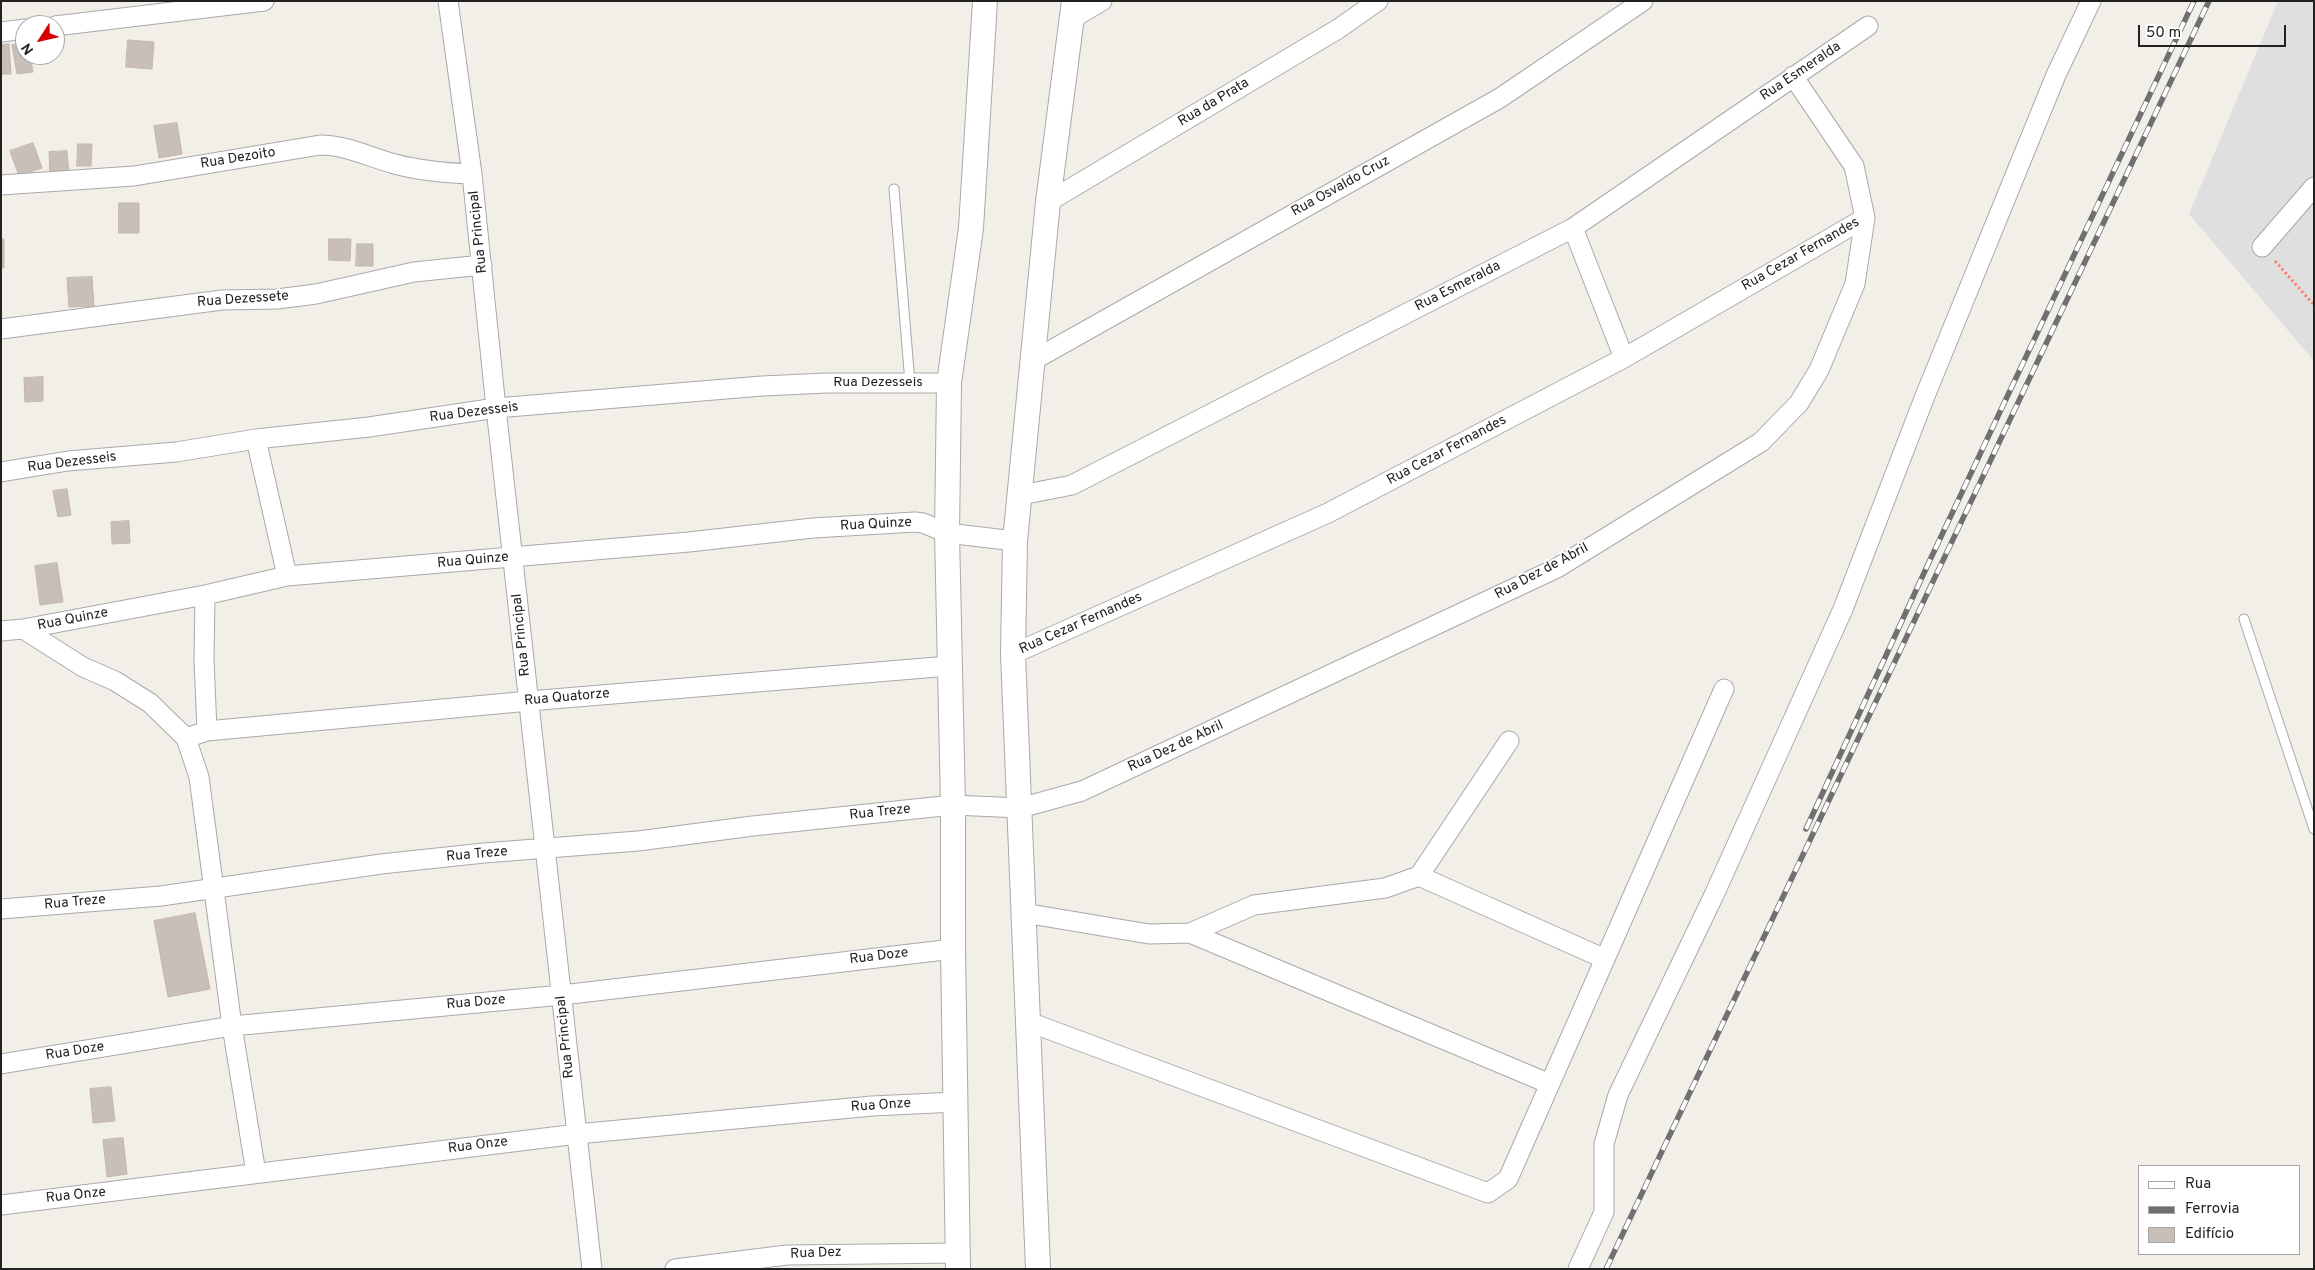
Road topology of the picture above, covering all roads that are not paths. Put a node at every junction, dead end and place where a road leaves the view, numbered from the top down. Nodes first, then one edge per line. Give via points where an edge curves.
1 (264, 1) edge
2 (448, 1) edge
3 (985, 1) edge
4 (1102, 1) edge
5 (1378, 1) edge
6 (1643, 1) edge
7 (2090, 1) edge
8 (1073, 10) edge
9 (65, 25) edge
10 (1868, 26) dead end
11 (15, 30) edge
12 (1, 32) edge
13 (1793, 76) junction
14 (472, 174) junction
15 (1, 185) edge
16 (2314, 187) edge
17 (894, 188) dead end
18 (1048, 202) junction
19 (1864, 218) junction
20 (1573, 228) junction
21 (2262, 248) road end
22 (482, 264) junction
23 (1, 329) edge
24 (1624, 358) junction
25 (1032, 361) junction
26 (910, 383) junction
27 (949, 383) junction
28 (496, 408) junction
29 (256, 439) junction
30 (1, 472) edge
31 (1021, 495) junction
32 (947, 534) junction
33 (1015, 541) junction
34 (513, 557) junction
35 (287, 576) junction
36 (205, 595) junction
37 (2244, 620) dead end
38 (23, 629) junction
39 (1, 631) edge
40 (1013, 654) junction
41 (949, 666) junction
42 (1724, 689) dead end
43 (529, 701) junction
44 (207, 731) junction
45 (186, 738) junction
46 (1509, 741) dead end
47 (953, 805) junction
48 (1020, 808) junction
49 (2314, 829) edge
50 (546, 850) junction
51 (1419, 876) junction
52 (214, 887) junction
53 (1, 909) edge
54 (1024, 913) junction
55 (1190, 932) junction
56 (953, 949) junction
57 (1605, 959) junction
58 (562, 994) junction
59 (1029, 1022) junction
60 (232, 1026) junction
61 (1, 1064) edge
62 (1550, 1084) junction
63 (956, 1102) junction
64 (577, 1134) junction
65 (256, 1173) junction
66 (1, 1205) edge
67 (958, 1261) edge
68 (592, 1269) edge
69 (676, 1269) edge
70 (1038, 1269) edge
71 (1578, 1269) edge

1 - 9 street
2 - 14 street, Rua Principal
3 - 27 street via 971,228
4 - 8 street
5 - 18 street, Rua da Prata via 1338,29
6 - 25 street, Rua Osvaldo Cruz via 1500,98
7 - 71 street via 2056,75 1925,396 1843,609 1710,903 1618,1095 1604,1144 1604,1212
8 - 18 street
10 - 13 street, Rua Esmeralda
11 - 12 street
13 - 19 street, Rua Dez de Abril via 1854,166
13 - 20 street, Rua Esmeralda
14 - 15 street, Rua Dezoito via 436,172 396,164 345,147 320,145 134,176
14 - 22 street, Rua Principal
16 - 21 street
17 - 26 lane
18 - 25 street
19 - 24 street, Rua Cezar Fernandes
19 - 48 street, Rua Dez de Abril via 1855,284 1819,370 1799,403 1761,442 1557,568 1082,792
20 - 24 street
20 - 31 street, Rua Esmeralda via 1072,486
22 - 23 street, Rua Dezessete via 414,272 316,294 277,299 222,300
22 - 28 street, Rua Principal
24 - 40 street, Rua Cezar Fernandes via 1328,513
25 - 31 street
26 - 27 street, Rua Dezesseis
26 - 28 street, Rua Dezesseis via 762,386
27 - 32 street
28 - 29 street, Rua Dezesseis
28 - 34 street, Rua Principal
29 - 30 street, Rua Dezesseis via 176,452 68,461
29 - 35 street
31 - 33 street
32 - 33 street, Rua Quinze
32 - 34 street, Rua Quinze via 924,523 874,524
32 - 41 street
33 - 40 street
34 - 35 street, Rua Quinze
34 - 43 street, Rua Principal
35 - 36 street, Rua Quinze
36 - 38 street, Rua Quinze
36 - 44 street
37 - 49 lane
38 - 39 street, Rua Quinze
38 - 45 street via 83,667 115,681 150,703
40 - 48 street
41 - 43 street, Rua Quatorze
41 - 47 street
42 - 57 street
43 - 44 street, Rua Quatorze
43 - 50 street, Rua Principal
44 - 45 street, Rua Quatorze
45 - 52 street via 199,777
46 - 51 street
47 - 48 street, Rua Dez de Abril
47 - 50 street, Rua Treze
47 - 56 street
48 - 54 street
50 - 52 street, Rua Treze via 381,864
50 - 58 street, Rua Principal
51 - 55 street via 1385,888 1254,905
51 - 57 street
52 - 53 street, Rua Treze via 160,896
52 - 60 street
54 - 55 street via 1149,934
54 - 59 street
55 - 62 street
56 - 58 street, Rua Doze
56 - 63 street
57 - 62 street
58 - 60 street, Rua Doze
58 - 64 street, Rua Principal
59 - 62 street via 1488,1193 1508,1179
59 - 70 street
60 - 61 street, Rua Doze
60 - 65 street
63 - 64 street, Rua Onze via 872,1106
63 - 67 street
64 - 65 street, Rua Onze
64 - 68 street, Rua Principal
65 - 66 street, Rua Onze
67 - 69 street, Rua Dez via 787,1255

